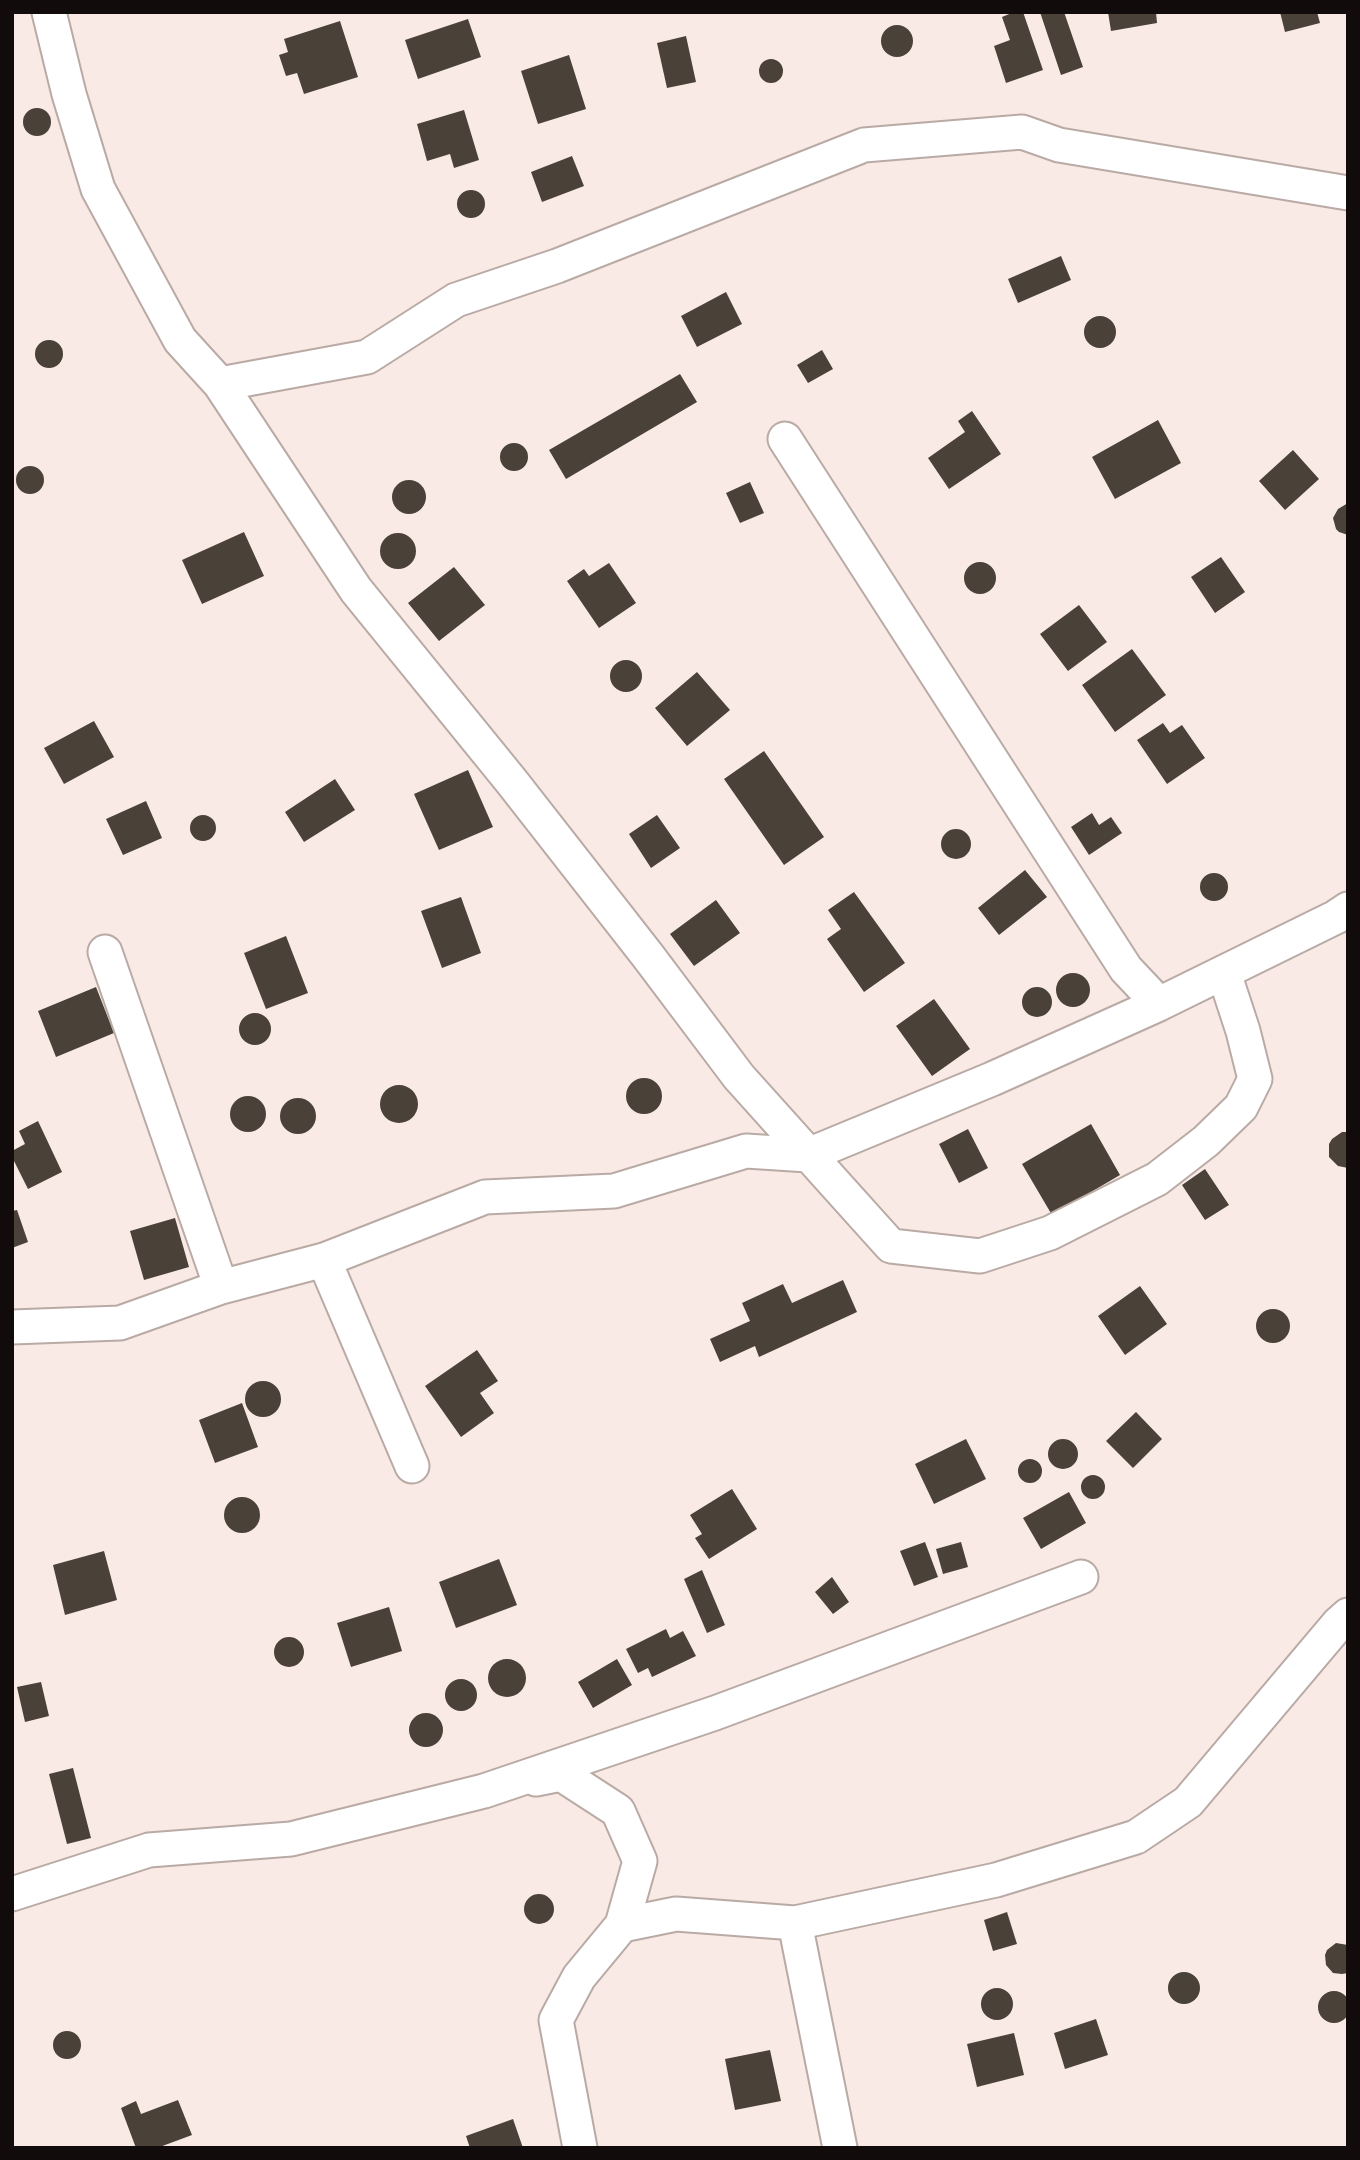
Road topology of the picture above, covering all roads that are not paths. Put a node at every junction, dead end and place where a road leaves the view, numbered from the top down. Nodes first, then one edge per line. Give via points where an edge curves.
1 (49, 12) edge
2 (1348, 193) edge
3 (220, 384) junction
4 (785, 439) dead end
5 (1348, 909) edge
6 (106, 952) dead end
7 (1224, 972) junction
8 (1159, 1004) junction
9 (808, 1155) junction
10 (324, 1260) junction
11 (221, 1287) junction
12 (12, 1327) edge
13 (412, 1466) dead end
14 (1081, 1577) dead end
15 (1348, 1615) edge
16 (484, 1791) junction
17 (12, 1894) edge
18 (795, 1923) junction
19 (622, 1925) junction
20 (580, 2148) edge
21 (840, 2148) edge

1 - 3 street via 98,189 180,340
2 - 3 street via 1059,145 1022,132 864,145 557,266 457,300 367,356
3 - 9 street via 351,583 739,1077
4 - 8 street via 1126,969
5 - 7 street
6 - 11 street
7 - 8 street
7 - 9 street via 1255,1079 1241,1107 1157,1179 1050,1233 980,1256 891,1246
8 - 9 street
9 - 10 street via 746,1151 614,1191 485,1197
10 - 11 street
10 - 13 street
11 - 12 street via 120,1322
14 - 16 street via 715,1713
15 - 18 street via 1188,1802 1136,1837 996,1880
16 - 17 street via 291,1839 149,1850
16 - 19 street via 561,1774 618,1811 640,1861
18 - 19 street via 676,1914
18 - 21 street
19 - 20 street via 579,1977 556,2020

